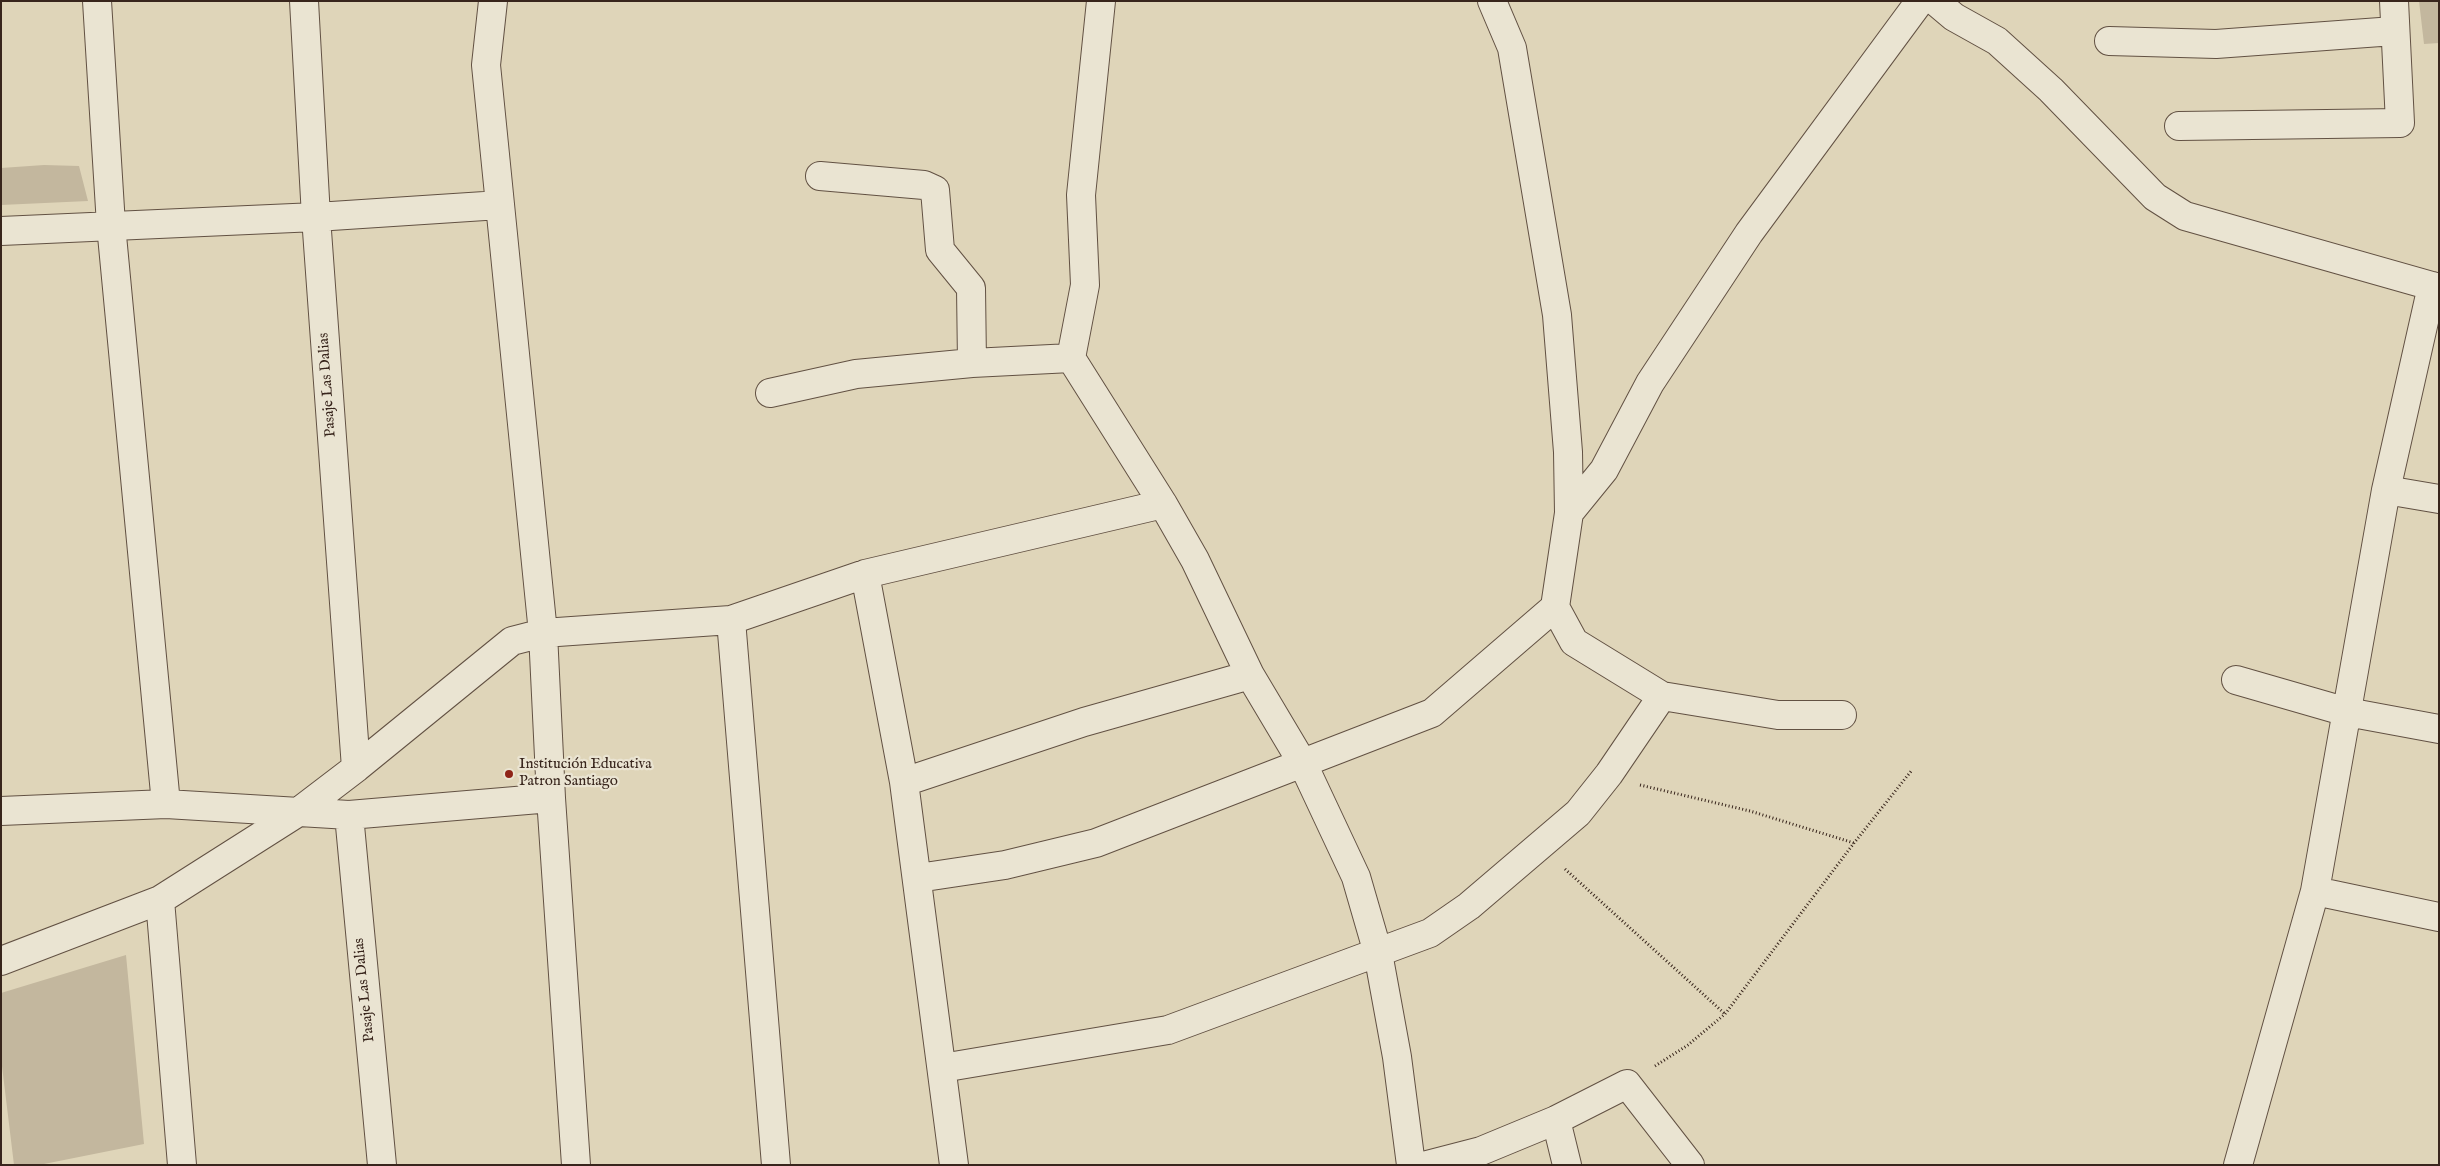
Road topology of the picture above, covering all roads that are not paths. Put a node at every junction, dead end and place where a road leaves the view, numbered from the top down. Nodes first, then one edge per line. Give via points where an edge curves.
1 (97, 1) edge
2 (304, 1) edge
3 (493, 1) edge
4 (1101, 1) edge
5 (1492, 1) edge
6 (1920, 1) edge
7 (1935, 1) edge
8 (2394, 1) edge
9 (2394, 31) junction
10 (2110, 41) dead end
11 (2179, 126) dead end
12 (820, 176) dead end
13 (500, 205) junction
14 (316, 217) junction
15 (111, 225) junction
16 (1, 231) edge
17 (2436, 287) edge
18 (1071, 358) junction
19 (972, 364) junction
20 (770, 393) dead end
21 (2386, 490) junction
22 (2439, 499) edge
23 (1163, 504) junction
24 (1568, 513) junction
25 (865, 574) junction
26 (1555, 608) junction
27 (731, 620) junction
28 (543, 633) junction
29 (1250, 675) junction
30 (2236, 680) dead end
31 (1662, 696) junction
32 (2347, 712) junction
33 (1842, 715) dead end
34 (2439, 729) edge
35 (1303, 764) junction
36 (356, 768) junction
37 (904, 782) junction
38 (551, 798) junction
39 (166, 804) junction
40 (1, 811) edge
41 (297, 813) junction
42 (349, 815) junction
43 (918, 878) junction
44 (2316, 892) junction
45 (160, 900) junction
46 (2439, 917) edge
47 (1378, 953) junction
48 (1, 961) edge
49 (942, 1068) junction
50 (1556, 1120) junction
51 (182, 1165) edge
52 (382, 1165) edge
53 (576, 1165) edge
54 (776, 1165) edge
55 (954, 1165) edge
56 (1411, 1165) edge
57 (1427, 1165) edge
58 (1567, 1165) edge
59 (1690, 1165) edge
60 (2238, 1165) edge

1 - 15 street
2 - 14 street, Pasaje Las Dalias
3 - 13 street via 486,65
4 - 18 street via 1081,196 1085,285
5 - 24 street via 1512,48 1557,316 1568,452
6 - 24 street via 1750,233 1650,383 1604,470
7 - 17 street via 1954,17 1997,41 2051,90 2155,197 2185,216
8 - 9 street
9 - 10 street via 2216,44
9 - 11 street via 2400,122
12 - 19 street via 924,185 935,190 940,250 971,288
13 - 14 street
13 - 28 street
14 - 15 street
14 - 36 street, Pasaje Las Dalias
15 - 16 street
15 - 39 street
17 - 21 street
18 - 19 street
18 - 23 street
19 - 20 street via 856,374
21 - 22 street
21 - 32 street
23 - 25 street
23 - 29 street via 1195,560
24 - 26 street
25 - 27 street
25 - 37 street
26 - 31 street via 1574,642
26 - 35 street via 1432,713
27 - 28 street
27 - 54 street
28 - 36 street via 512,641
28 - 38 street
29 - 35 street
29 - 37 street via 1084,722
30 - 32 street
31 - 33 street via 1778,715
31 - 47 street via 1578,813 1469,906 1430,934
32 - 34 street
32 - 44 street
35 - 43 street via 1096,843 1005,865
35 - 47 street via 1356,877
36 - 41 street
37 - 43 street
38 - 42 street
38 - 53 street
39 - 40 street
39 - 41 street
41 - 42 street
41 - 45 street
42 - 52 street, Pasaje Las Dalias
43 - 49 street
44 - 46 street
44 - 60 street
45 - 48 street
45 - 51 street
47 - 49 street via 1168,1030
47 - 56 street via 1397,1057
49 - 55 street
50 - 57 street via 1481,1152
50 - 58 street
50 - 59 street via 1627,1084

